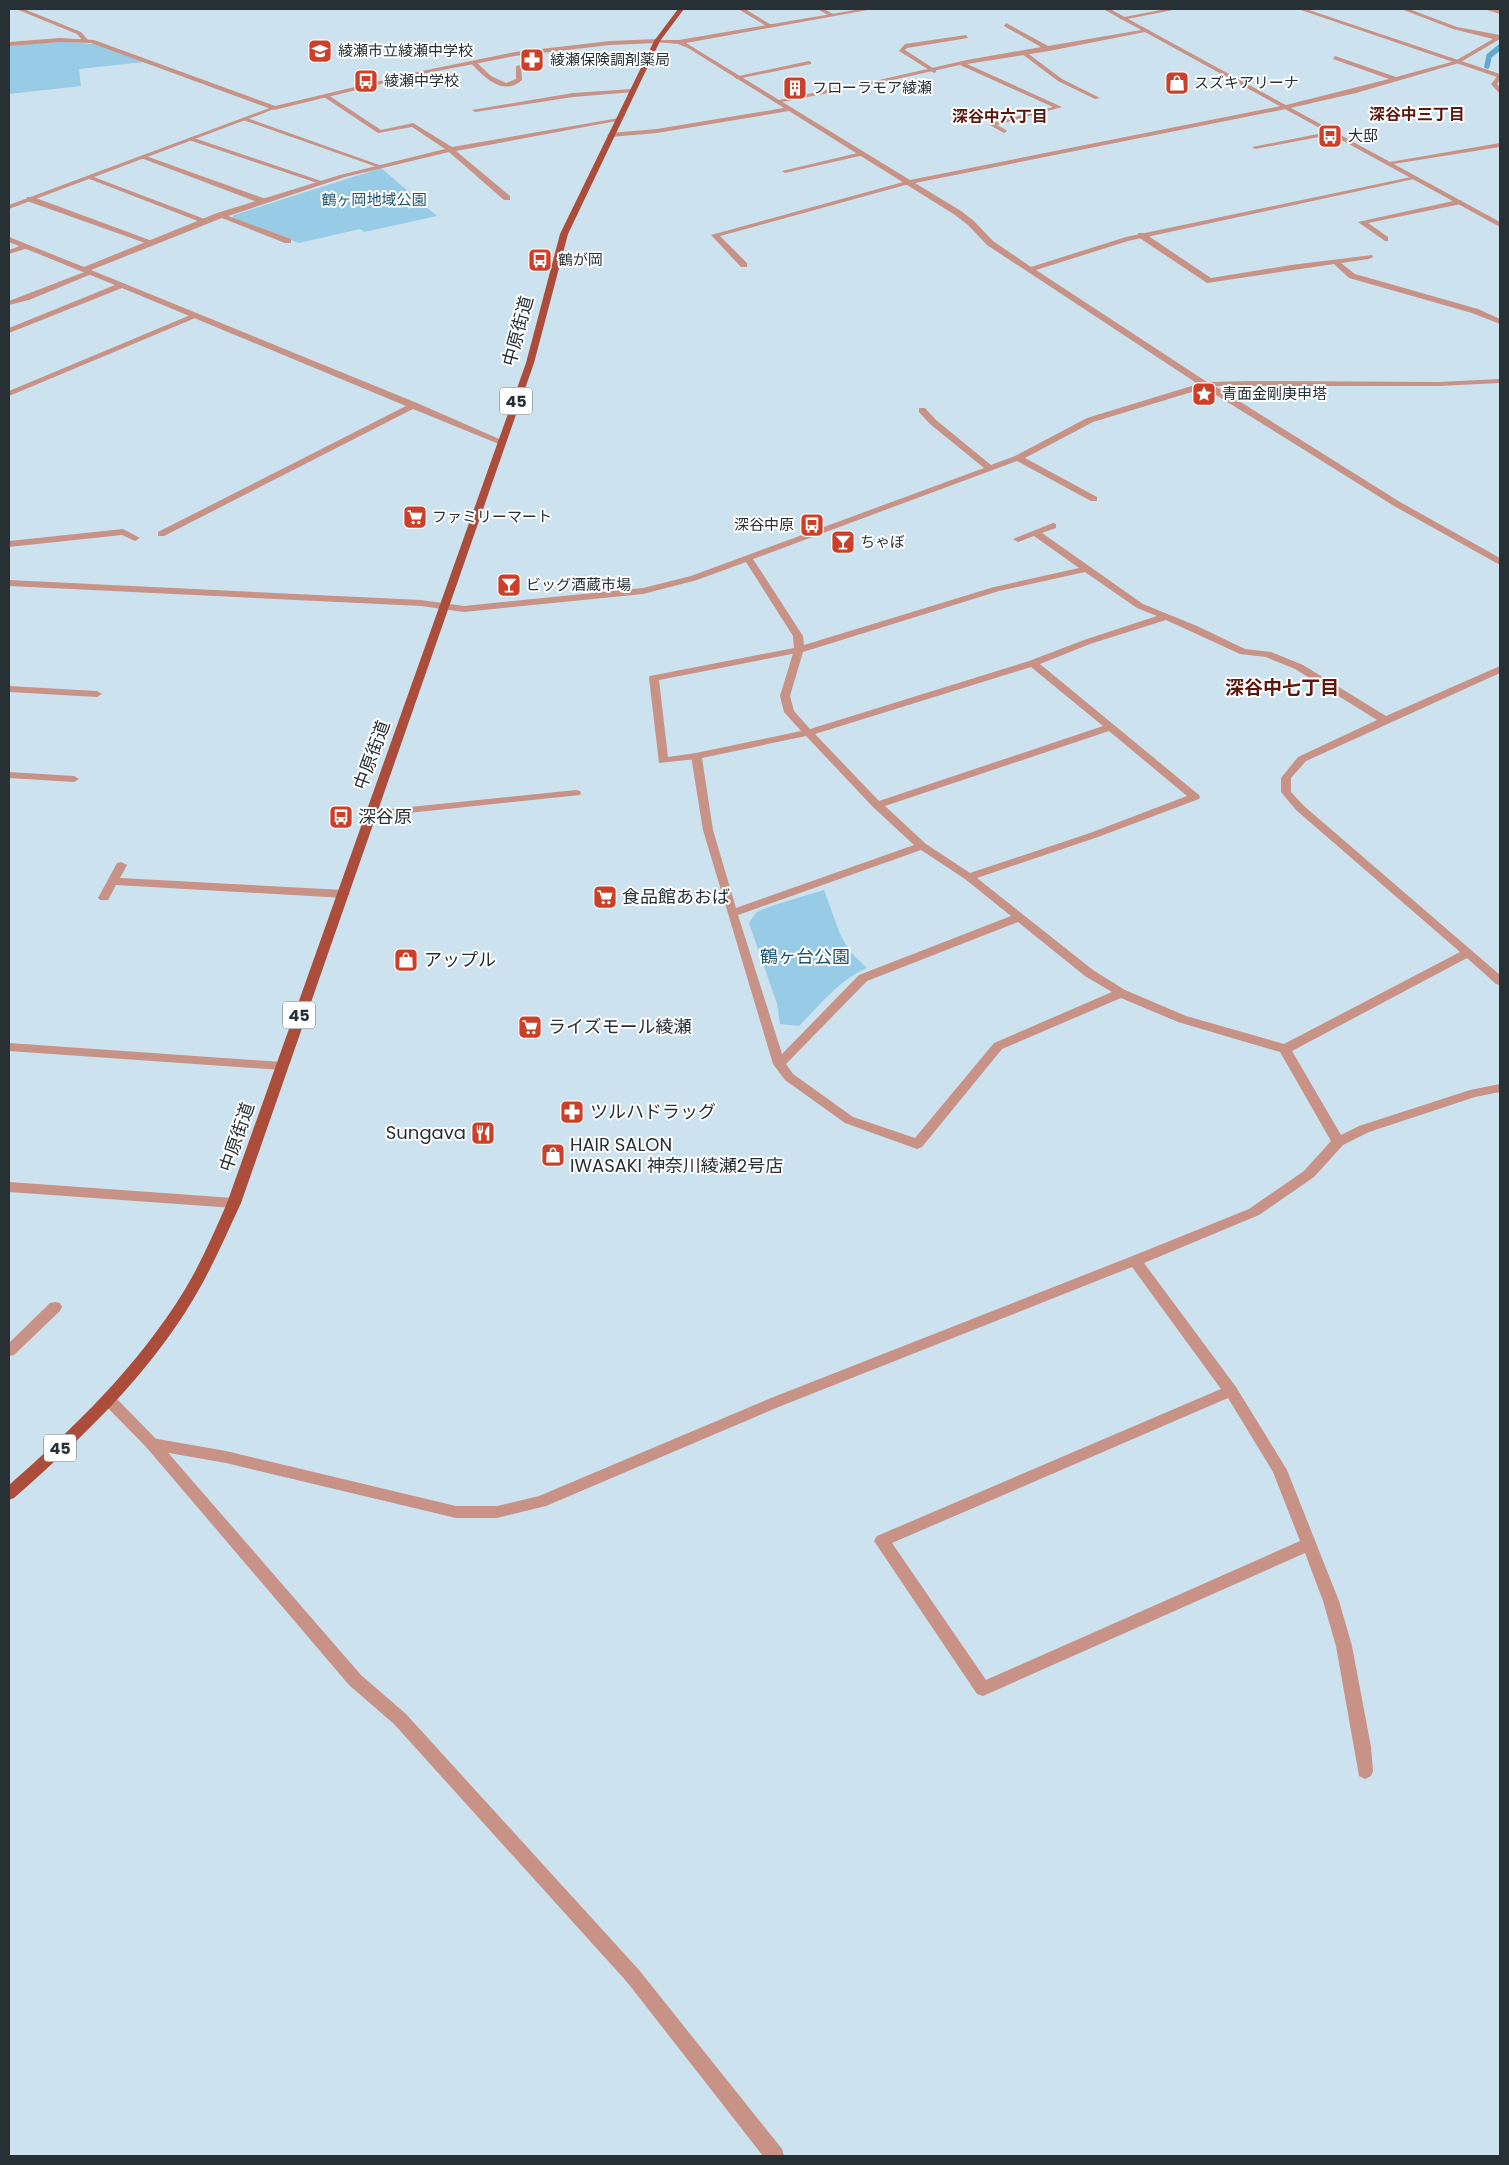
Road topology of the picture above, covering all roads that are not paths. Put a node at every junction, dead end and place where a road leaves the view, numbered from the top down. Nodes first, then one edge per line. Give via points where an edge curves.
1 (19, 9) edge
2 (681, 9) edge
3 (741, 9) edge
4 (820, 9) edge
5 (870, 9) edge
6 (1106, 9) edge
7 (1175, 9) edge
8 (1301, 9) edge
9 (1404, 9) edge
10 (1489, 9) edge
11 (1500, 12) edge
12 (832, 15) junction
13 (1122, 18) junction
14 (1006, 25) dead end
15 (770, 26) junction
16 (1147, 31) junction
17 (966, 37) dead end
18 (1499, 38) edge
19 (85, 40) junction
20 (657, 41) junction
21 (679, 42) junction
22 (927, 43) junction
23 (9, 44) edge
24 (937, 49) dead end
25 (1049, 49) junction
26 (1024, 53) junction
27 (1336, 58) dead end
28 (473, 62) junction
29 (809, 62) dead end
30 (1456, 62) junction
31 (962, 64) junction
32 (519, 66) dead end
33 (934, 71) junction
34 (737, 76) junction
35 (1500, 76) edge
36 (1397, 80) junction
37 (632, 91) junction
38 (1500, 92) edge
39 (326, 96) junction
40 (1097, 98) dead end
41 (777, 101) junction
42 (1286, 107) junction
43 (274, 108) junction
44 (788, 109) junction
45 (475, 110) dead end
46 (245, 120) junction
47 (619, 120) junction
48 (1004, 131) dead end
49 (1333, 133) junction
50 (610, 135) junction
51 (191, 140) junction
52 (1500, 145) edge
53 (1255, 147) dead end
54 (450, 149) junction
55 (862, 154) junction
56 (144, 157) junction
57 (1387, 163) junction
58 (379, 166) junction
59 (785, 171) dead end
60 (89, 177) junction
61 (1414, 177) junction
62 (322, 183) junction
63 (907, 183) junction
64 (507, 198) dead end
65 (30, 199) junction
66 (263, 201) junction
67 (1458, 202) junction
68 (9, 207) edge
69 (220, 215) junction
70 (206, 221) junction
71 (1500, 225) edge
72 (1141, 235) junction
73 (9, 239) edge
74 (1385, 239) dead end
75 (288, 241) dead end
76 (151, 242) junction
77 (25, 246) junction
78 (9, 252) edge
79 (1369, 257) dead end
80 (1335, 261) junction
81 (744, 265) dead end
82 (1029, 270) junction
83 (87, 271) junction
84 (123, 285) junction
85 (9, 303) edge
86 (196, 316) junction
87 (1500, 322) edge
88 (9, 331) edge
89 (1500, 382) edge
90 (1205, 385) junction
91 (9, 394) edge
92 (414, 405) junction
93 (922, 410) dead end
94 (502, 442) junction
95 (1018, 458) junction
96 (990, 468) junction
97 (1094, 499) dead end
98 (1053, 526) dead end
99 (1034, 533) junction
100 (161, 534) dead end
101 (135, 538) dead end
102 (1018, 539) dead end
103 (9, 544) edge
104 (748, 558) junction
105 (1500, 562) edge
106 (1086, 569) junction
107 (9, 583) edge
108 (445, 607) junction
109 (1165, 617) junction
110 (799, 650) junction
111 (1033, 663) junction
112 (1500, 669) edge
113 (9, 689) edge
114 (97, 694) dead end
115 (1385, 720) junction
116 (1110, 728) junction
117 (807, 733) junction
118 (696, 756) junction
119 (9, 775) edge
120 (74, 779) dead end
121 (576, 793) dead end
122 (877, 805) junction
123 (371, 814) junction
124 (922, 846) junction
125 (120, 865) dead end
126 (969, 877) junction
127 (112, 882) junction
128 (344, 894) junction
129 (104, 898) dead end
130 (732, 913) junction
131 (1019, 918) junction
132 (1468, 953) junction
133 (1500, 981) edge
134 (1121, 994) junction
135 (9, 1047) edge
136 (1285, 1049) junction
137 (779, 1064) junction
138 (282, 1066) junction
139 (1500, 1088) edge
140 (1338, 1142) junction
141 (9, 1186) edge
142 (234, 1202) junction
143 (1135, 1261) junction
144 (55, 1308) dead end
145 (9, 1351) edge
146 (1231, 1391) junction
147 (109, 1400) junction
148 (152, 1444) junction
149 (9, 1494) edge
150 (1309, 1544) junction
151 (1365, 1771) dead end
152 (774, 2156) edge

1 - 19 street via 79,33
2 - 20 main road, 中原街道 / 45
3 - 15 street
4 - 12 street
5 - 12 street
6 - 13 street
7 - 13 street
8 - 30 street
9 - 18 street via 1455,28
10 - 11 street
12 - 15 street
13 - 16 street
14 - 25 street
15 - 21 street
16 - 25 street
16 - 42 street
17 - 22 street
18 - 30 street
19 - 23 street
19 - 43 street
20 - 21 street
20 - 28 street via 570,48
20 - 37 main road, 中原街道 / 45
21 - 34 street
22 - 24 street
22 - 33 street via 905,46 902,51
25 - 26 street
26 - 31 street
26 - 40 street via 1060,80
27 - 36 street
28 - 32 street via 495,82 502,84 513,84 519,80
28 - 39 street
29 - 34 street
30 - 35 street
30 - 36 street
31 - 33 street
31 - 48 street via 1059,107 991,124
33 - 41 street
34 - 41 street
35 - 38 street via 1494,84
36 - 42 street
37 - 45 street via 561,97
37 - 47 main road, 中原街道 / 45
39 - 43 street
39 - 54 street via 380,132 413,125
41 - 44 street
42 - 49 street
42 - 63 street
43 - 46 street
44 - 50 street via 657,131
44 - 55 street
46 - 51 street
46 - 58 street
47 - 50 main road, 中原街道 / 45
47 - 54 street
49 - 53 street
49 - 57 street
50 - 94 main road, 中原街道 / 45 via 564,234 530,363
51 - 56 street
51 - 62 street
52 - 57 street
54 - 58 street
54 - 64 street
55 - 59 street
55 - 63 street
56 - 60 street
56 - 66 street
57 - 61 street
58 - 62 street
60 - 65 street
60 - 70 street
61 - 67 street
61 - 72 street
62 - 66 street
63 - 81 street via 715,235
63 - 82 street via 958,213 990,243
65 - 68 street
65 - 76 street
66 - 69 street
67 - 71 street
67 - 74 street via 1362,222
69 - 70 street
69 - 75 street
70 - 76 street
72 - 80 street via 1210,281
72 - 82 street
73 - 77 street
76 - 83 street
77 - 78 street
77 - 83 street
79 - 80 street
80 - 87 street via 1352,276 1475,311
82 - 90 street
83 - 84 street
83 - 85 street
84 - 86 street
84 - 88 street
86 - 91 street
86 - 92 street
89 - 90 street
90 - 95 street via 1090,420
90 - 105 street via 1397,504
92 - 94 street
92 - 100 street
93 - 96 street
94 - 108 main road, 中原街道 / 45
95 - 96 street
95 - 97 street
96 - 104 street
98 - 99 street
99 - 102 street
99 - 106 street
101 - 103 street via 123,532
104 - 108 street via 694,578 644,591 464,609
104 - 110 street via 798,636
106 - 109 street via 1140,606
106 - 110 street via 997,589
107 - 108 street via 421,603
108 - 123 main road, 中原街道 / 45
109 - 111 street
109 - 115 street via 1243,652 1268,654 1299,667
110 - 117 street via 785,696 789,712
110 - 118 street via 654,678 663,761
111 - 116 street
111 - 117 street
112 - 115 street
113 - 114 street
115 - 132 street via 1302,759 1286,778 1286,792 1300,808
116 - 122 street
116 - 126 street via 1195,797
117 - 118 street
117 - 122 street
118 - 130 street via 708,830
119 - 120 street
121 - 123 street
122 - 124 street
123 - 128 main road, 中原街道 / 45
124 - 126 street
124 - 130 street
125 - 127 street
126 - 131 street
127 - 128 street
127 - 129 street
128 - 138 main road, 中原街道 / 45
130 - 137 street
131 - 134 street
131 - 137 street via 863,978
132 - 133 street
132 - 136 street
134 - 136 street via 1182,1020
134 - 137 street via 998,1046 917,1144 849,1120 789,1078
135 - 138 street
136 - 140 street
138 - 142 main road, 中原街道 / 45
139 - 140 street via 1364,1129
140 - 143 street via 1309,1174 1254,1212
141 - 142 street
142 - 147 main road, 中原街道 / 45 via 181,1307
143 - 146 street
143 - 148 street via 776,1402 541,1502 497,1512 456,1512 226,1457
144 - 145 street
146 - 150 street via 1280,1470
146 - 150 street via 882,1541 983,1689
147 - 148 street
147 - 149 main road, 中原街道 / 45
148 - 152 street via 355,1680 400,1718 633,1976
150 - 151 street via 1344,1646

